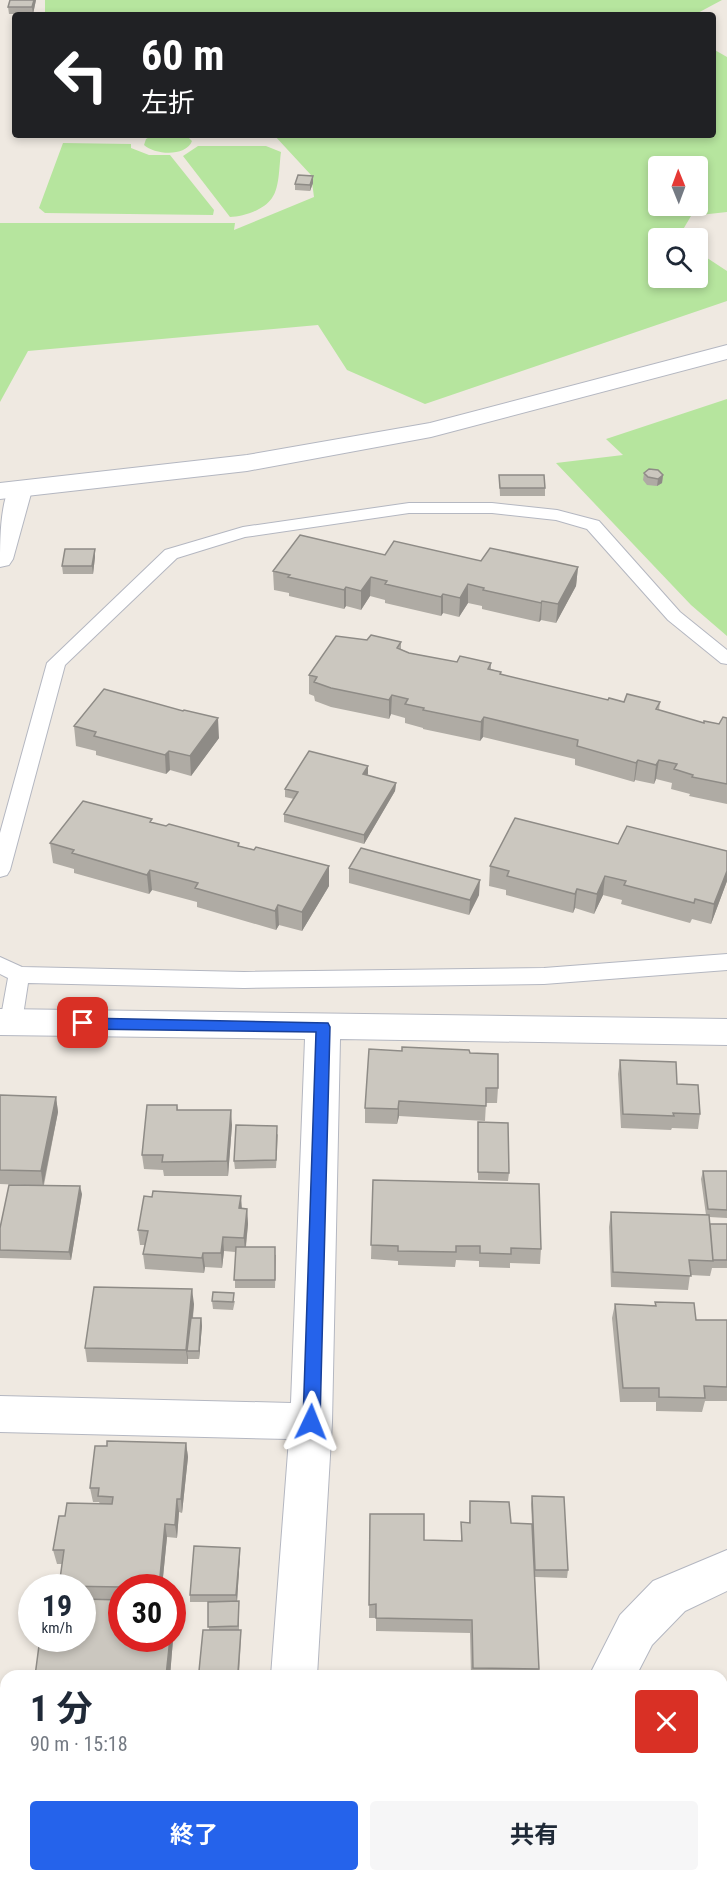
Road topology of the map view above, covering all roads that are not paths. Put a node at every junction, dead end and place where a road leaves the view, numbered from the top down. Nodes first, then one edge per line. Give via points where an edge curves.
1 (727, 352) edge
2 (9, 491) edge
3 (0, 559) edge
4 (727, 659) edge
5 (0, 870) edge
6 (727, 962) edge
7 (9, 970) edge
8 (6, 1022) edge
9 (323, 1027) junction
10 (727, 1032) edge
11 (0, 1414) edge
12 (311, 1422) junction
13 (727, 1570) edge
14 (294, 1670) edge
15 (614, 1670) edge

1 - 2 street via 431,430 247,463
2 - 3 street
4 - 5 lane via 674,616 593,525 557,514 408,507 233,535 171,554 56,663
6 - 7 lane via 544,976 243,980
7 - 8 lane
8 - 9 street
9 - 10 street
9 - 12 street
11 - 12 street
12 - 14 street
13 - 15 street via 669,1596 636,1630

